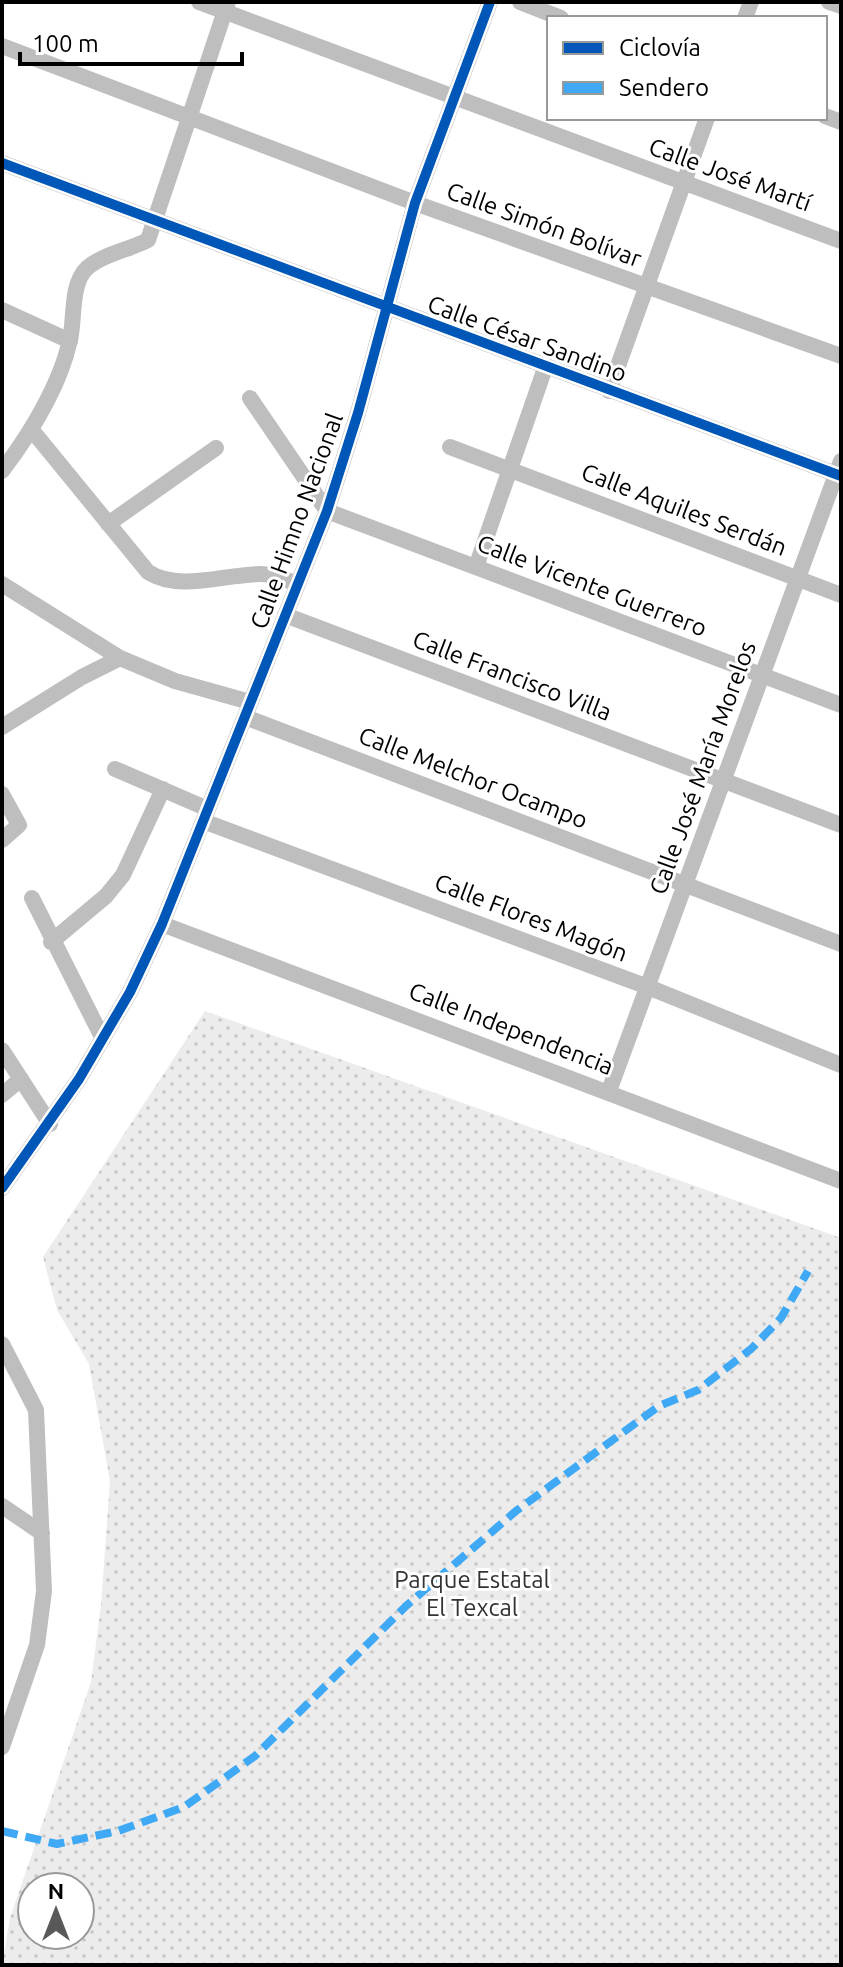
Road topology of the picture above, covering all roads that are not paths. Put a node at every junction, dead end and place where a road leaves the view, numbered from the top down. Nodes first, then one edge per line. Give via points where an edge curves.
1 (199, 2) edge
2 (490, 2) edge
3 (520, 2) edge
4 (829, 2) edge
5 (841, 6) edge
6 (227, 7) edge
7 (556, 16) edge
8 (2, 46) edge
9 (454, 98) junction
10 (188, 115) junction
11 (706, 120) edge
12 (2, 163) edge
13 (683, 184) junction
14 (415, 203) junction
15 (155, 220) junction
16 (841, 241) edge
17 (644, 287) junction
18 (386, 307) junction
19 (2, 310) edge
20 (70, 341) junction
21 (841, 356) edge
22 (545, 368) junction
23 (609, 391) junction
24 (250, 398) dead end
25 (31, 429) junction
26 (450, 447) dead end
27 (216, 448) dead end
28 (8, 452) edge
29 (509, 469) junction
30 (839, 470) edge
31 (2, 471) edge
32 (327, 511) junction
33 (108, 524) junction
34 (476, 567) junction
35 (799, 579) junction
36 (2, 584) edge
37 (298, 584) junction
38 (841, 595) edge
39 (285, 615) junction
40 (120, 658) junction
41 (762, 676) junction
42 (841, 705) edge
43 (248, 710) junction
44 (2, 727) edge
45 (115, 769) dead end
46 (722, 781) junction
47 (163, 789) junction
48 (2, 794) edge
49 (206, 815) junction
50 (841, 825) edge
51 (2, 840) edge
52 (685, 885) junction
53 (32, 898) dead end
54 (162, 924) junction
55 (51, 942) junction
56 (841, 944) edge
57 (648, 987) junction
58 (103, 1039) junction
59 (2, 1050) edge
60 (841, 1065) edge
61 (21, 1079) junction
62 (609, 1091) junction
63 (2, 1095) edge
64 (50, 1124) junction
65 (841, 1181) edge
66 (2, 1188) edge
67 (2, 1344) edge
68 (2, 1506) edge
69 (42, 1533) junction
70 (2, 1747) edge

1 - 6 street, Calle José Martí
2 - 9 street, Calle Himno Nacional
3 - 7 street
4 - 5 street
6 - 9 street, Calle José Martí
6 - 10 street
8 - 10 street, Calle Simón Bolívar
9 - 13 street, Calle José Martí
9 - 14 street, Calle Himno Nacional
10 - 14 street, Calle Simón Bolívar
10 - 15 street
11 - 13 street
12 - 15 street, Calle César Sandino
13 - 16 street, Calle José Martí
13 - 17 street
14 - 17 street, Calle Simón Bolívar
14 - 18 street, Calle Himno Nacional
15 - 18 street, Calle César Sandino
15 - 20 street via 148,240 84,270
17 - 21 street, Calle Simón Bolívar
17 - 23 street
18 - 22 street, Calle César Sandino
18 - 32 street, Calle Himno Nacional
19 - 20 street
20 - 25 street
22 - 23 street, Calle César Sandino
22 - 29 street
23 - 30 street, Calle César Sandino
24 - 32 street
25 - 28 street
25 - 33 street
26 - 29 street, Calle Aquiles Serdán
27 - 33 street
28 - 31 street
29 - 34 street
29 - 35 street, Calle Aquiles Serdán
30 - 35 street, Calle José María Morelos
32 - 34 street, Calle Vicente Guerrero
32 - 37 street, Calle Himno Nacional
33 - 37 street via 160,579 264,574
34 - 41 street, Calle Vicente Guerrero
35 - 38 street, Calle Aquiles Serdán
35 - 41 street, Calle José María Morelos
36 - 40 street, Calle Melchor Ocampo
37 - 39 street, Calle Himno Nacional
39 - 43 street, Calle Himno Nacional
39 - 46 street, Calle Francisco Villa
40 - 43 street, Calle Melchor Ocampo
40 - 44 street
41 - 42 street, Calle Vicente Guerrero
41 - 46 street, Calle José María Morelos
43 - 49 street, Calle Himno Nacional
43 - 52 street, Calle Melchor Ocampo
45 - 47 street, Calle Flores Magón
46 - 50 street, Calle Francisco Villa
46 - 52 street, Calle José María Morelos
47 - 49 street, Calle Flores Magón
47 - 55 street via 123,875
48 - 51 street via 19,825
49 - 54 street, Calle Himno Nacional
49 - 57 street, Calle Flores Magón
52 - 56 street, Calle Melchor Ocampo
52 - 57 street, Calle José María Morelos
53 - 55 street
54 - 58 street, Calle Himno Nacional
54 - 62 street, Calle Independencia
55 - 58 street
57 - 60 street, Calle Flores Magón
57 - 62 street, Calle José María Morelos
58 - 64 street, Calle Himno Nacional
59 - 61 street
61 - 63 street
61 - 64 street
62 - 65 street, Calle Independencia
64 - 66 street, Calle Himno Nacional
67 - 69 street via 36,1410
68 - 69 street
69 - 70 street via 44,1591 37,1645

